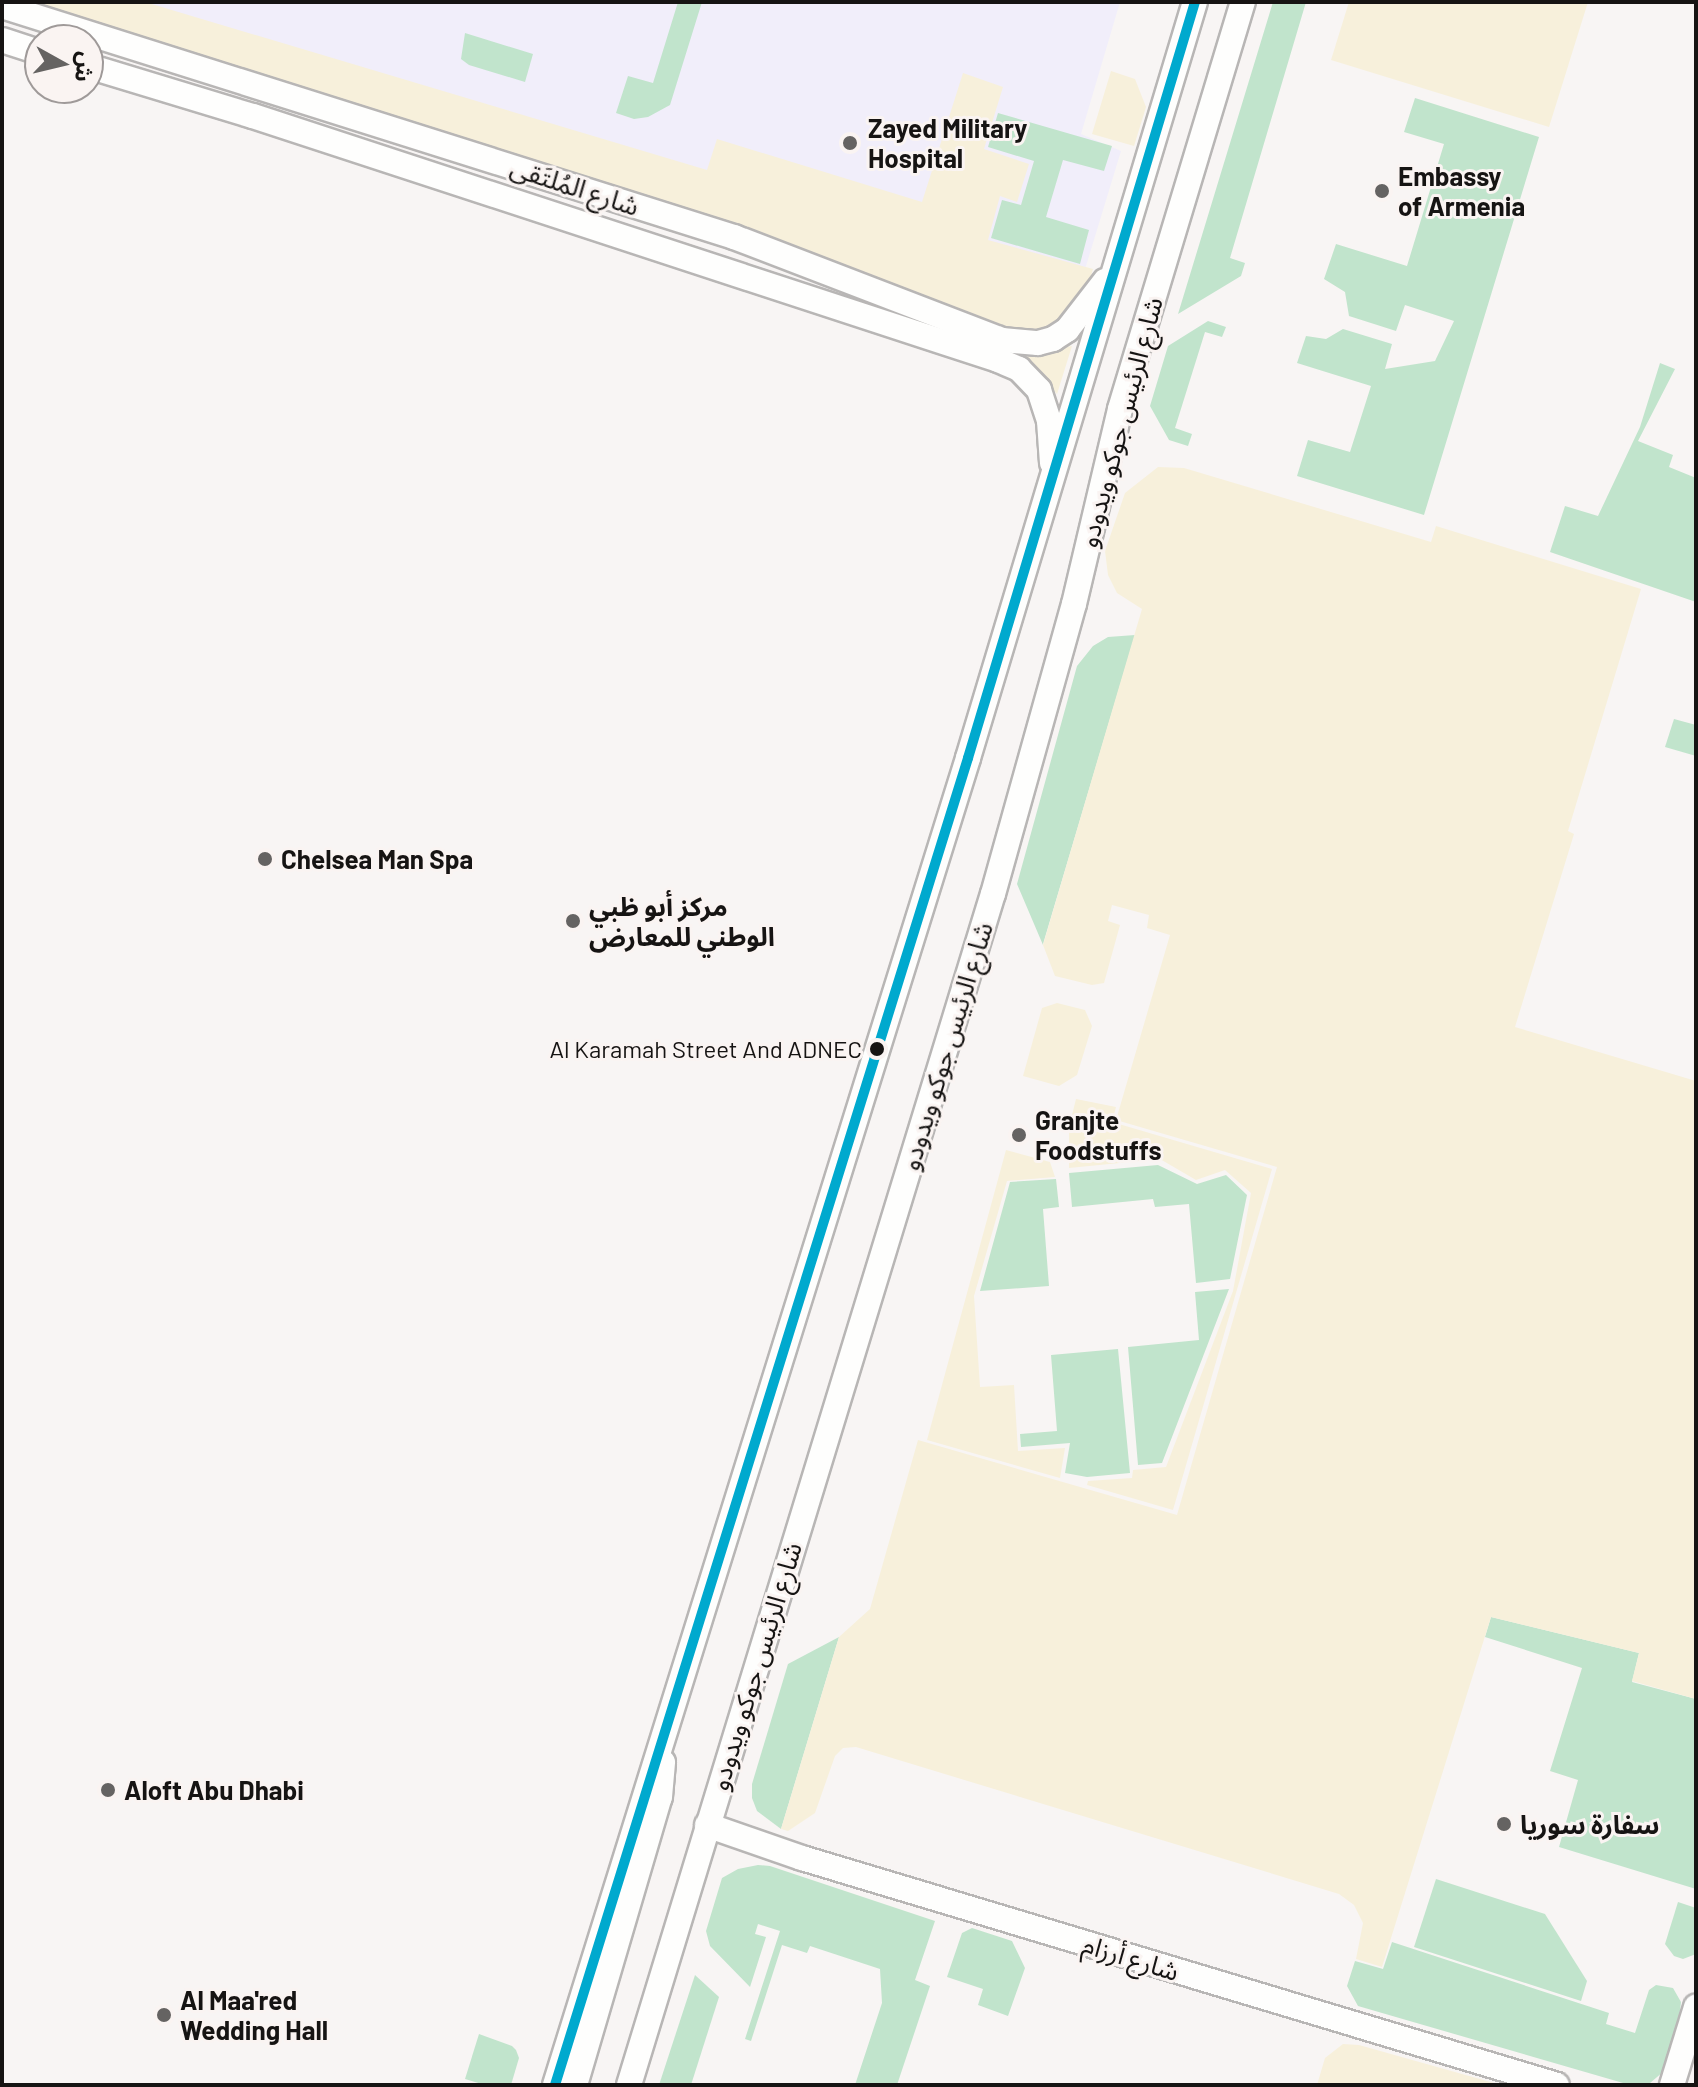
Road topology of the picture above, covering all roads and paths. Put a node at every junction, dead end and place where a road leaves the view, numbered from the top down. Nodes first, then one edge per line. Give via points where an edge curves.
1 (1195, 2) edge
2 (1243, 2) edge
3 (2, 6) edge
4 (2, 40) edge
5 (24, 47) edge
6 (104, 71) edge
7 (1115, 268) junction
8 (1053, 477) junction
9 (661, 1736) junction
10 (707, 1825) junction
11 (1696, 2007) edge
12 (555, 2085) edge
13 (575, 2085) edge
14 (629, 2085) edge
15 (1557, 2085) edge
16 (1672, 2085) edge

1 - 7 street, شارع الرئيس جوكو ويدودو
2 - 10 street, شارع الرئيس جوكو ويدودو via 1120,409 1074,604 993,894
3 - 7 street, شارع المُلتَقى via 734,237 1002,340 1053,339 1067,330
4 - 5 street
6 - 8 street, شارع المُلتَقى via 1008,364 1030,378 1046,404
7 - 8 street, شارع الرئيس جوكو ويدودو
8 - 9 street, شارع الرئيس جوكو ويدودو
9 - 12 street, شارع الرئيس جوكو ويدودو
9 - 13 street via 660,1797
10 - 14 street, شارع الرئيس جوكو ويدودو
10 - 15 street, شارع أرزام
11 - 16 street

